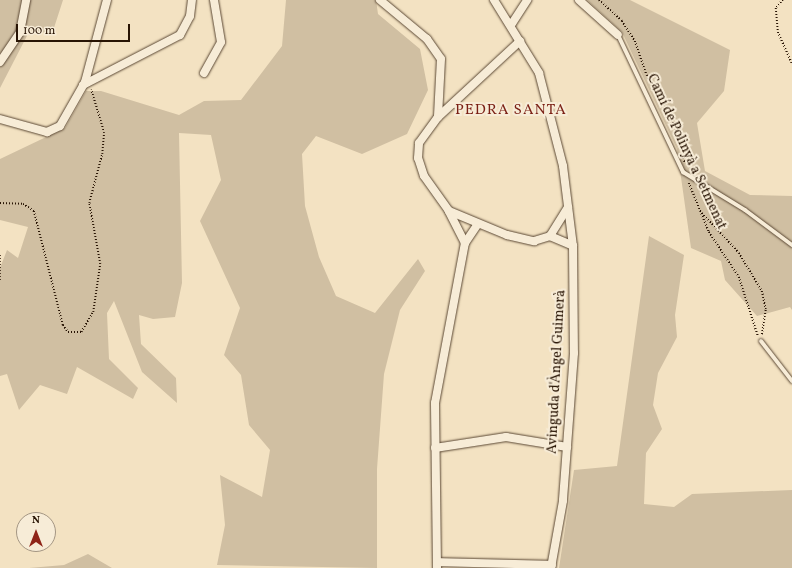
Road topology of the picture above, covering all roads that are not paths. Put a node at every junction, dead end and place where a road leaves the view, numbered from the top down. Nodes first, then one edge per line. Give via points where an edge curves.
1 (26, 0) edge
2 (107, 0) edge
3 (192, 0) edge
4 (214, 0) edge
5 (380, 0) edge
6 (494, 0) edge
7 (527, 0) edge
8 (579, 0) edge
9 (511, 25) junction
10 (618, 35) joint
11 (520, 41) junction
12 (0, 62) edge
13 (204, 73) dead end
14 (86, 84) junction
15 (438, 117) junction
16 (0, 119) edge
17 (568, 207) junction
18 (449, 210) junction
19 (478, 224) junction
20 (550, 236) junction
21 (465, 243) junction
22 (792, 245) edge
23 (573, 246) junction
24 (761, 341) road end
25 (792, 381) edge
26 (567, 447) junction
27 (435, 448) junction
28 (437, 565) edge
29 (551, 567) edge

1 - 12 street via 20,32
2 - 14 street
3 - 14 street via 190,16 180,35
4 - 13 street via 221,42
5 - 15 street via 427,39 441,59
6 - 9 street, Avinguda d'Àngel Guimerà
7 - 9 street
8 - 10 street
9 - 11 street, Avinguda d'Àngel Guimerà
10 - 22 lane, Camí de Polinyà a Setmenat via 683,172 745,210
11 - 15 street
11 - 17 street, Avinguda d'Àngel Guimerà via 539,73 564,166
14 - 16 street via 60,126 47,132
15 - 18 street via 422,136 418,158 427,180
17 - 20 street
17 - 23 street, Avinguda d'Àngel Guimerà
18 - 19 street
18 - 21 street
19 - 20 street via 524,240
19 - 21 street
20 - 23 street
21 - 27 street via 435,403
23 - 26 street, Avinguda d'Àngel Guimerà via 574,353
24 - 25 lane
26 - 27 street via 506,438
26 - 29 street, Avinguda d'Àngel Guimerà via 564,501
27 - 28 street
28 - 29 street

